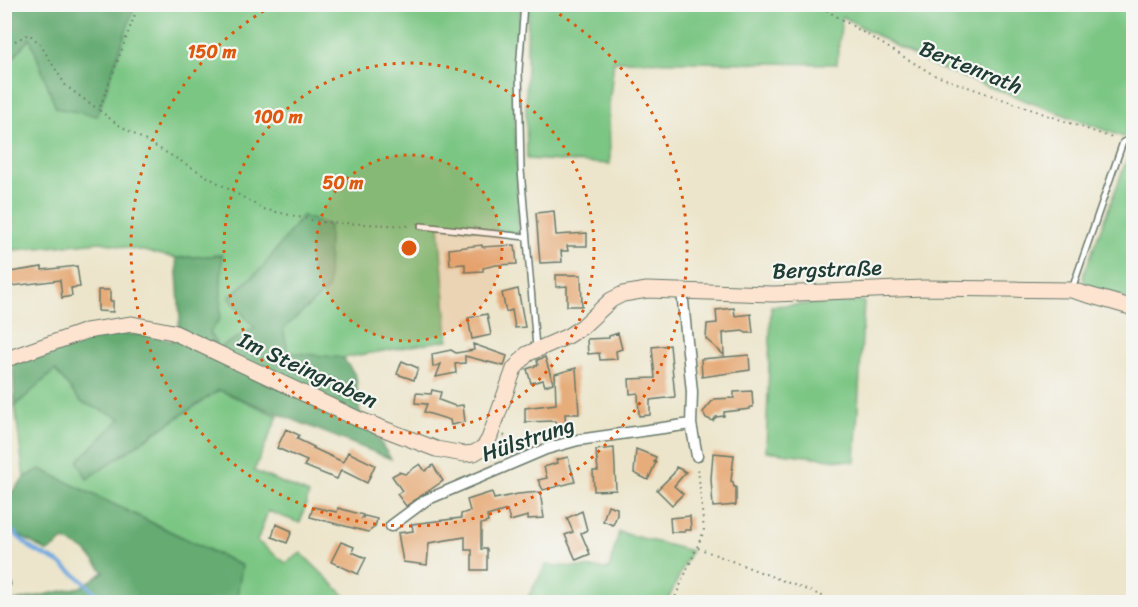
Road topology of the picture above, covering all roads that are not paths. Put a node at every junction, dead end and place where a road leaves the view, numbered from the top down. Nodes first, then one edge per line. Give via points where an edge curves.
1 (524, 4) edge
2 (1134, 138) edge
3 (421, 226) road end
4 (526, 237) junction
5 (1071, 290) junction
6 (682, 291) junction
7 (1134, 308) edge
8 (536, 349) junction
9 (4, 360) edge
10 (691, 424) junction
11 (697, 456) road end
12 (391, 526) dead end

1 - 4 lane via 519,69
2 - 5 lane via 1123,142
3 - 4 lane
4 - 8 lane
5 - 6 street, Bergstraße via 924,288 774,294
5 - 7 street, Bergstraße
6 - 8 street, Bergstraße via 623,294 568,336
6 - 10 street via 692,392
8 - 9 street, Im Steingraben via 521,358 514,369 484,447 464,454 436,449 358,419 173,333 132,324 86,331
10 - 11 street
10 - 12 street, Hülstrung via 578,440 546,449 426,500

